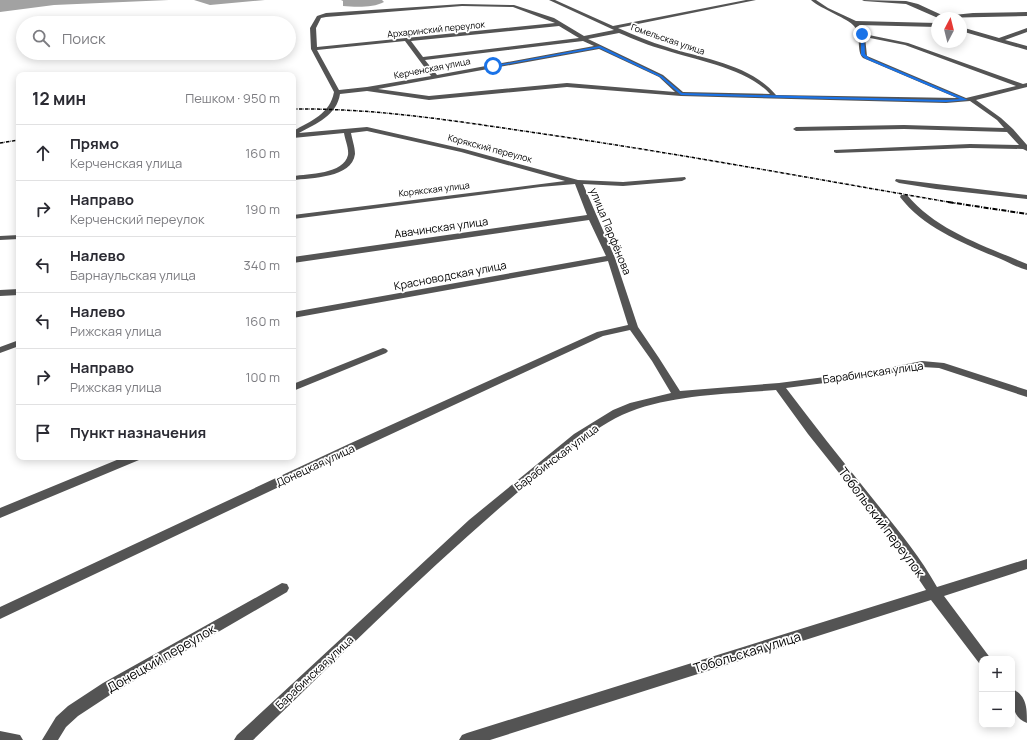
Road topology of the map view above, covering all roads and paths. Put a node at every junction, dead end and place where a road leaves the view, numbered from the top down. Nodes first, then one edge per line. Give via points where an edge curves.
1 (551, 0) edge
2 (754, 0) edge
3 (813, 0) edge
4 (864, 0) edge
5 (931, 13) edge
6 (1027, 14) edge
7 (967, 16) edge
8 (855, 23) junction
9 (559, 24) junction
10 (931, 25) edge
11 (616, 30) junction
12 (1027, 30) edge
13 (967, 31) edge
14 (862, 34) junction
15 (584, 38) junction
16 (999, 40) junction
17 (408, 41) junction
18 (600, 47) junction
19 (1027, 48) edge
20 (314, 49) junction
21 (421, 59) junction
22 (436, 76) junction
23 (1024, 86) edge
24 (368, 89) junction
25 (337, 92) junction
26 (681, 94) junction
27 (775, 97) junction
28 (969, 99) junction
29 (796, 129) dead end
30 (347, 130) junction
31 (1011, 130) junction
32 (296, 133) edge
33 (296, 135) edge
34 (1026, 148) edge
35 (836, 151) dead end
36 (296, 178) edge
37 (682, 179) dead end
38 (899, 181) dead end
39 (578, 182) junction
40 (1027, 197) edge
41 (904, 198) dead end
42 (296, 217) edge
43 (592, 217) junction
44 (16, 237) edge
45 (0, 238) edge
46 (611, 258) junction
47 (296, 260) edge
48 (1027, 267) edge
49 (16, 292) edge
50 (0, 293) edge
51 (296, 315) edge
52 (633, 327) junction
53 (16, 344) edge
54 (0, 350) edge
55 (383, 351) dead end
56 (779, 386) junction
57 (296, 387) edge
58 (1027, 394) edge
59 (677, 395) junction
60 (128, 460) edge
61 (0, 513) edge
62 (1027, 564) edge
63 (282, 588) dead end
64 (934, 593) junction
65 (0, 612) edge
66 (982, 656) edge
67 (1015, 700) edge
68 (1027, 716) edge
69 (0, 738) edge
70 (15, 740) edge
71 (50, 740) edge
72 (242, 740) edge
73 (467, 740) edge

1 - 11 street, Гомельская улица
2 - 11 street via 622,25
3 - 8 street
4 - 5 street via 905,2
6 - 7 street
8 - 10 street
8 - 14 street
9 - 15 street
9 - 17 street, Архаринский переулок
9 - 20 street via 514,6 462,5 329,15 319,17 313,28
11 - 15 street
11 - 27 street, Гомельская улица via 659,47 736,71 764,85
12 - 16 street
13 - 16 street
14 - 23 street via 906,44
14 - 28 street via 863,55 868,59
15 - 18 street
15 - 21 street
16 - 19 street
17 - 20 street, Архаринский переулок
17 - 21 street
18 - 22 street, Керченская улица
18 - 26 street via 661,76
20 - 25 street
21 - 22 street
22 - 24 street, Керченская улица
23 - 28 street
24 - 25 street, Керченская улица
24 - 26 street via 429,98 573,85
25 - 32 street via 335,105 331,111
26 - 27 street
27 - 28 street via 946,101
28 - 31 street via 987,108
29 - 31 street via 904,127
30 - 33 street, Корякский переулок
30 - 36 street via 352,154 343,168
30 - 39 street, Корякский переулок via 367,129 425,141
31 - 34 street
34 - 35 street via 970,146
37 - 39 street, Корякский переулок via 623,184
38 - 40 street
39 - 42 street, Корякская улица
39 - 43 street, улица Парфёнова
41 - 48 street via 916,212 940,227
43 - 46 street, улица Парфёнова
43 - 47 street, Авачинская улица
44 - 45 street
46 - 51 street, Красноводская улица
46 - 52 street, улица Парфёнова
49 - 50 street
52 - 59 street, улица Парфёнова
52 - 65 street, Донецкая улица via 600,334
53 - 54 street
55 - 57 street
56 - 58 street, Барабинская улица via 871,374 922,364 940,365
56 - 59 street, Барабинская улица
56 - 64 street, Тобольский переулок via 895,536
59 - 72 street, Барабинская улица via 617,413 578,437 540,467 439,553
60 - 61 street
62 - 64 street, Тобольская улица
63 - 71 street, Донецкий переулок via 108,688 73,711 61,722
64 - 66 street, Тобольский переулок
64 - 73 street, Тобольская улица
67 - 68 street
69 - 70 street

